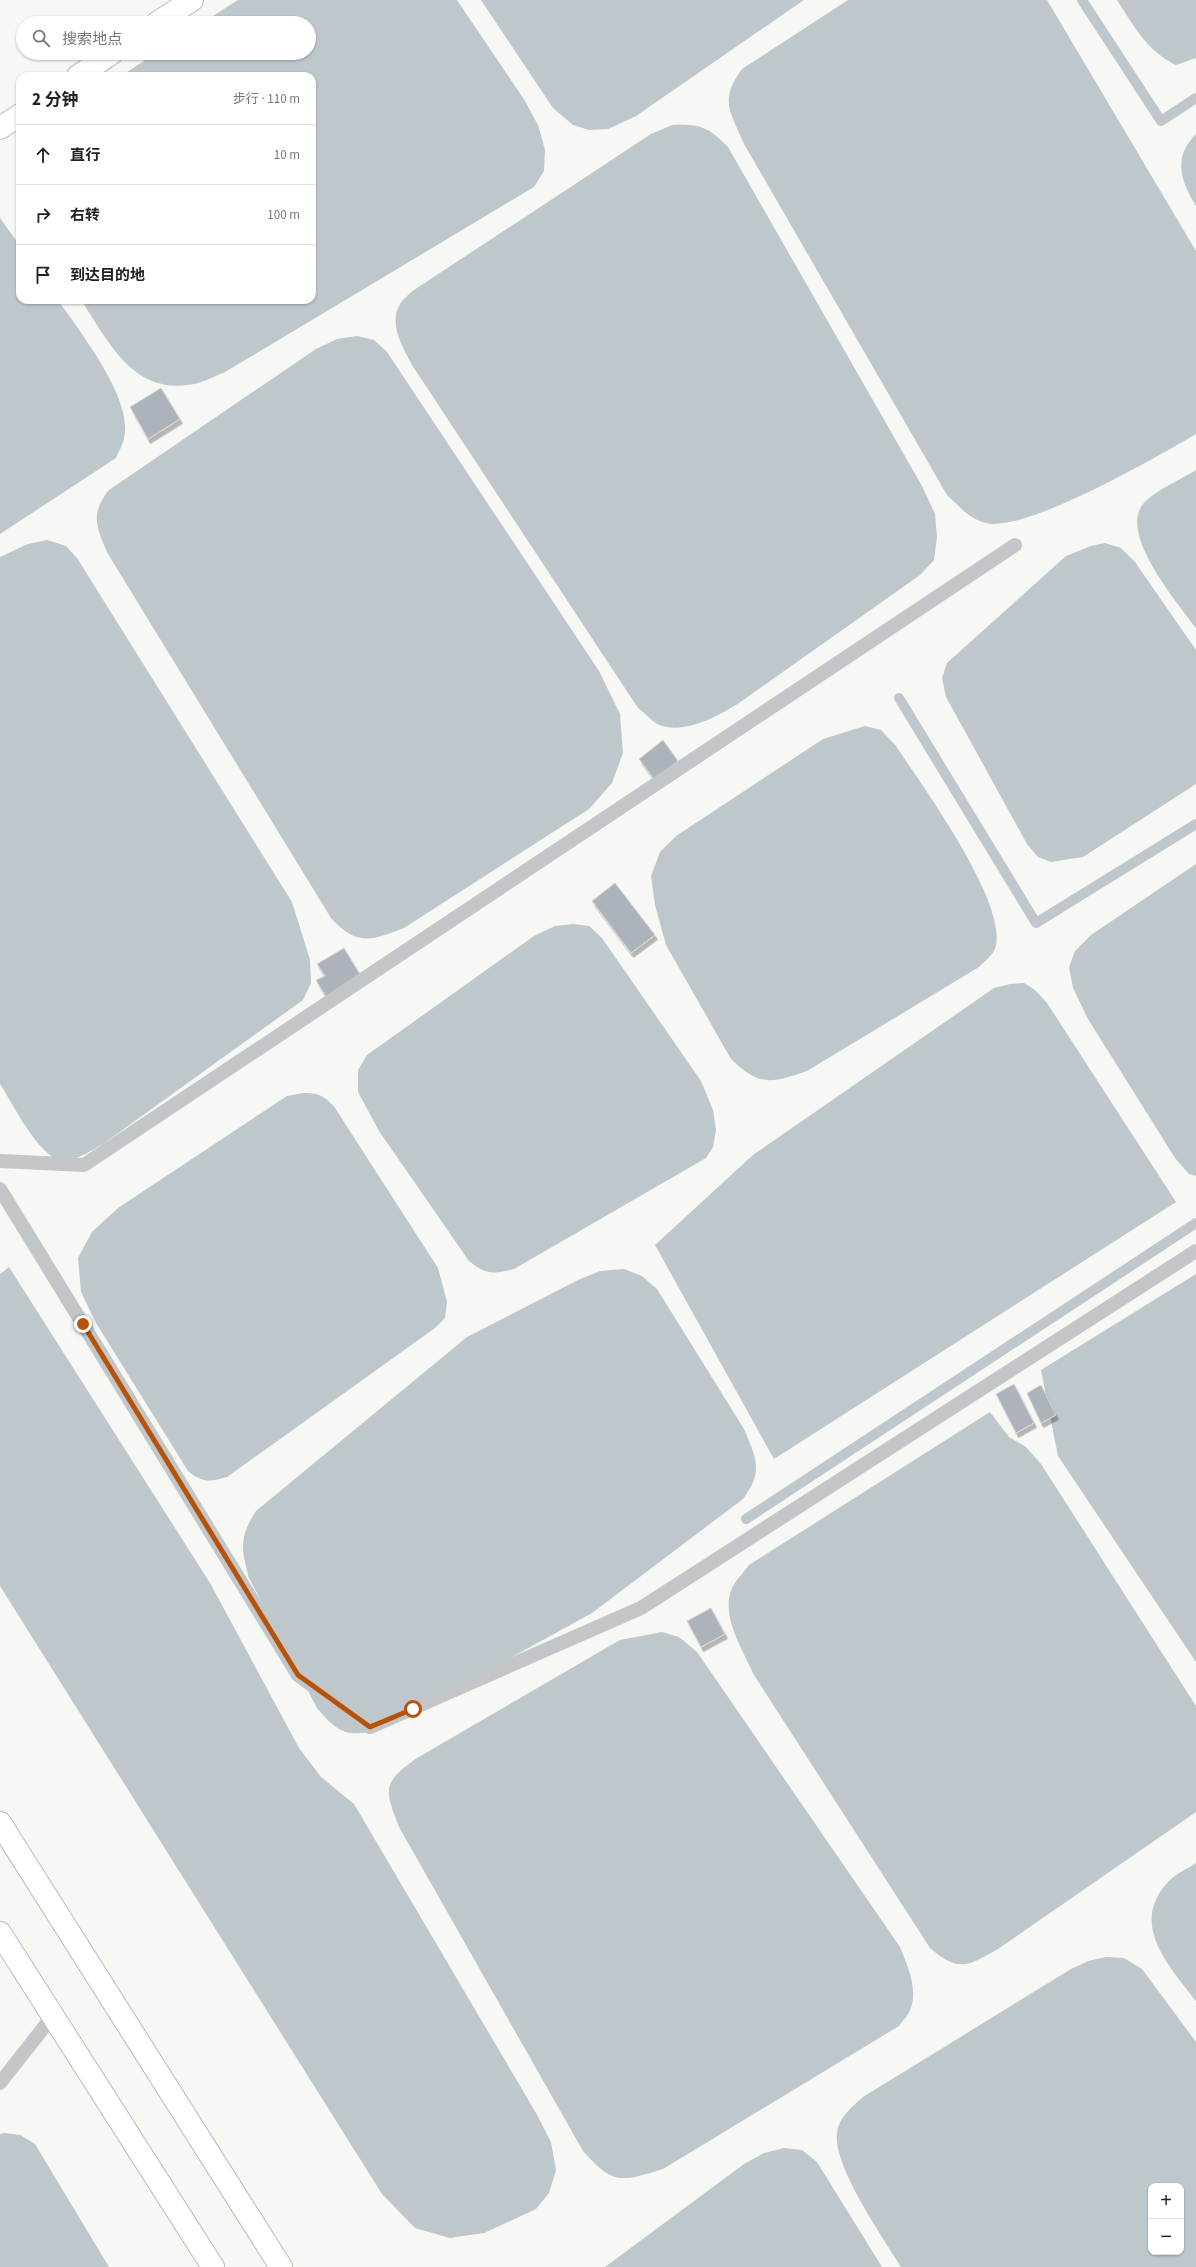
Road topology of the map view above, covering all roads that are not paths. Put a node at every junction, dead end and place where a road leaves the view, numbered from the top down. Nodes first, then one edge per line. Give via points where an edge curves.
1 (192, 0) edge
2 (168, 16) edge
3 (102, 60) edge
4 (84, 72) edge
5 (16, 117) edge
6 (0, 128) edge
7 (1015, 545) dead end
8 (0, 1161) edge
9 (0, 1189) edge
10 (1196, 1251) edge
11 (0, 1823) edge
12 (0, 1933) edge
13 (52, 2016) junction
14 (0, 2084) edge
15 (213, 2267) edge
16 (281, 2267) edge

1 - 2 main road
3 - 4 main road
5 - 6 main road
7 - 8 lane via 84,1165
9 - 10 lane via 298,1675 370,1727 642,1608
11 - 16 main road
12 - 13 main road
13 - 14 lane
13 - 15 main road

